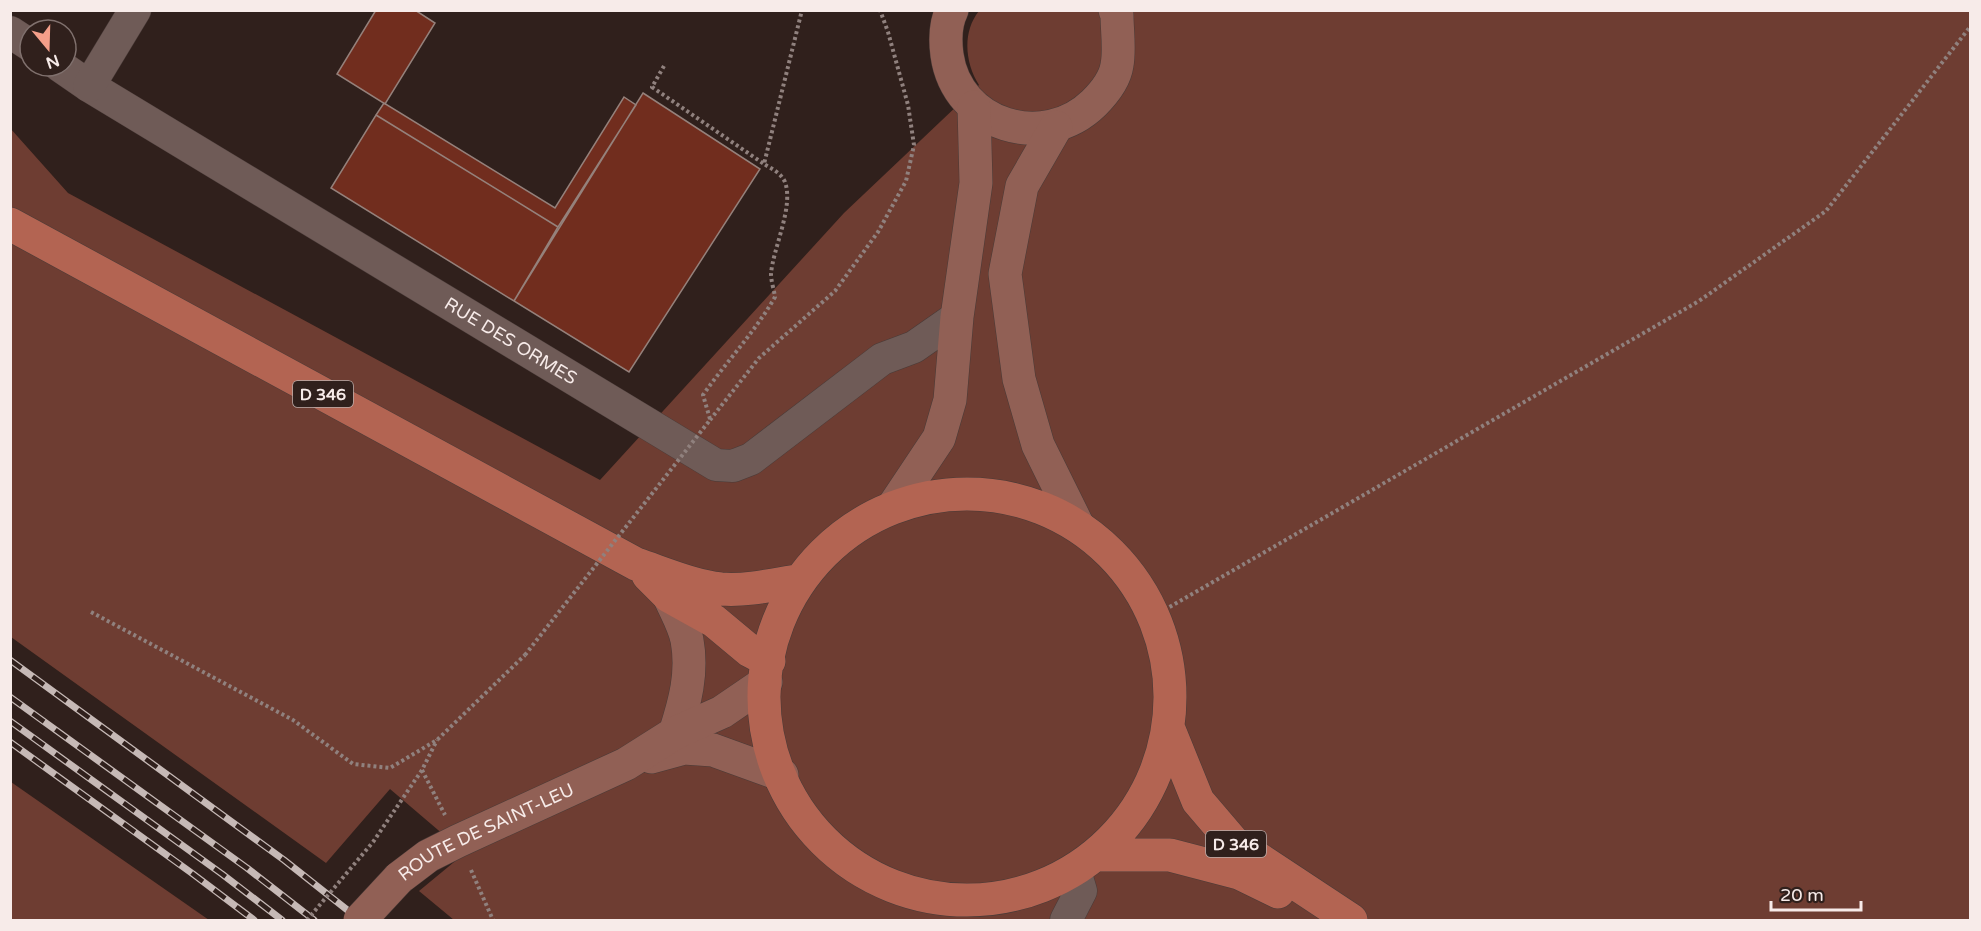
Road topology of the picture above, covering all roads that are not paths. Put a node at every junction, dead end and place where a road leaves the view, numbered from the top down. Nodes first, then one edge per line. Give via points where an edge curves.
1 (135, 10) edge
2 (949, 12) edge
3 (1117, 12) edge
4 (77, 78) edge
5 (89, 86) junction
6 (974, 107) junction
7 (1056, 127) junction
8 (10, 224) edge
9 (957, 317) junction
10 (896, 504) junction
11 (1078, 526) junction
12 (636, 564) junction
13 (796, 581) junction
14 (669, 596) junction
15 (767, 672) junction
16 (1168, 727) junction
17 (675, 733) junction
18 (626, 764) junction
19 (782, 775) junction
20 (1088, 864) junction
21 (360, 921) edge
22 (1066, 921) edge
23 (1339, 921) edge
24 (1351, 921) edge

1 - 5 street
2 - 6 main road via 945,40 948,65 958,88
3 - 7 main road via 1118,65 1104,93 1083,114
4 - 5 street, RUE DES ORMES
5 - 9 street, RUE DES ORMES via 716,465 733,466 751,459 882,359 914,346
6 - 7 main road via 998,123 1027,129
6 - 9 main road via 976,183
7 - 11 main road via 1022,186 1005,274 1019,379 1038,445
8 - 12 main road, D 346
9 - 10 main road via 950,400 939,438
10 - 11 main road via 960,495 1024,500
10 - 13 main road via 839,535
11 - 16 main road via 1125,567 1154,616 1169,671
12 - 13 main road, D 346 via 722,589
12 - 14 main road, D 346
13 - 15 main road via 771,630
14 - 15 main road, D 346 via 714,621 750,651
14 - 17 main road via 687,638 690,672
15 - 17 main road, ROUTE DE SAINT-LEU via 722,712
15 - 19 main road via 768,730
16 - 20 main road via 1155,774 1132,818
16 - 24 main road, D 346 via 1198,801 1233,842
17 - 18 main road, ROUTE DE SAINT-LEU
18 - 19 main road, ROUTE DE SAINT-LEU via 684,748 713,750
18 - 21 main road, ROUTE DE SAINT-LEU, bridge via 438,850 399,878
19 - 20 main road via 811,826 853,866 905,893 963,903 1021,897
20 - 22 street via 1081,891
20 - 23 main road, D 346 via 1170,855 1239,873

